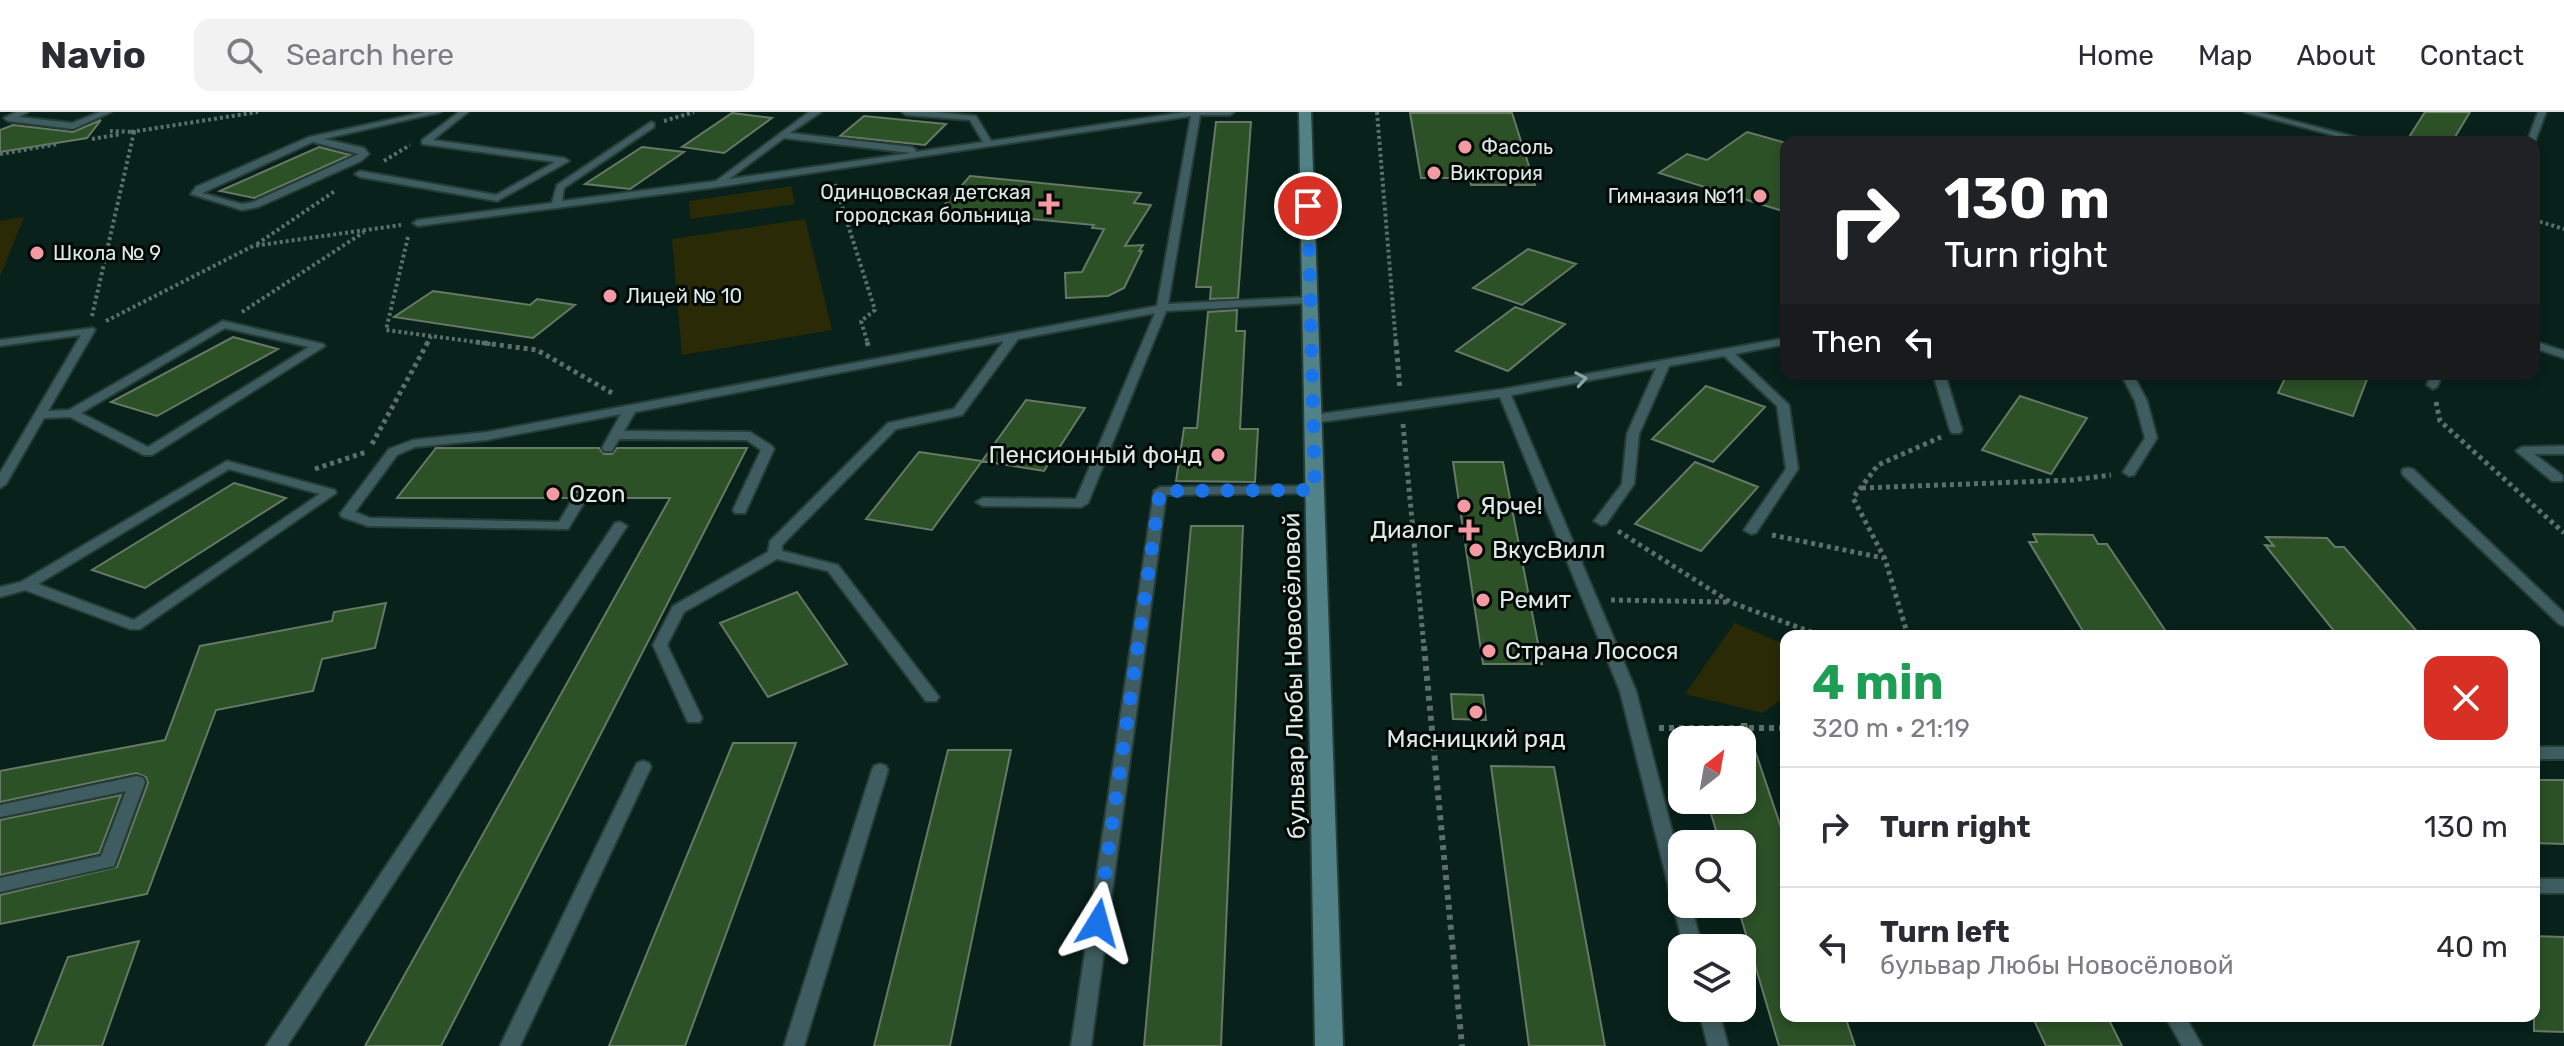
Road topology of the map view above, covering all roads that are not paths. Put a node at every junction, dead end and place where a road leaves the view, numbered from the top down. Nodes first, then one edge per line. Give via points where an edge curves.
1 (24, 112) edge
2 (107, 112) edge
3 (437, 112) edge
4 (464, 112) edge
5 (817, 112) edge
6 (906, 112) edge
7 (1230, 112) edge
8 (1305, 112) edge
9 (2249, 112) edge
10 (2542, 112) edge
11 (1196, 113) edge
12 (651, 125) road end
13 (782, 135) junction
14 (2346, 136) edge
15 (2533, 136) edge
16 (312, 139) junction
17 (989, 144) junction
18 (932, 152) junction
19 (360, 174) dead end
20 (717, 184) junction
21 (556, 205) junction
22 (414, 223) road end
23 (1310, 300) junction
24 (1162, 308) junction
25 (1014, 336) junction
26 (1780, 342) edge
27 (0, 343) edge
28 (2540, 346) edge
29 (1727, 352) junction
30 (2564, 355) edge
31 (1664, 364) junction
32 (1941, 380) edge
33 (2130, 380) edge
34 (1504, 393) junction
35 (630, 409) junction
36 (72, 413) junction
37 (40, 415) junction
38 (1313, 419) junction
39 (1956, 430) road end
40 (615, 435) junction
41 (608, 448) dead end
42 (2564, 450) edge
43 (2129, 472) road end
44 (2408, 472) dead end
45 (2557, 478) dead end
46 (0, 484) edge
47 (1315, 490) junction
48 (580, 498) dead end
49 (983, 502) dead end
50 (740, 510) dead end
51 (1601, 521) road end
52 (620, 526) dead end
53 (1751, 530) road end
54 (775, 554) junction
55 (26, 585) junction
56 (0, 592) edge
57 (2564, 621) edge
58 (931, 697) dead end
59 (694, 718) dead end
60 (2540, 753) edge
61 (2564, 753) edge
62 (643, 767) dead end
63 (880, 770) dead end
64 (0, 811) edge
65 (0, 885) edge
66 (2540, 886) edge
67 (2564, 886) edge
68 (1689, 934) edge
69 (1712, 1022) edge
70 (2178, 1022) edge
71 (276, 1046) edge
72 (510, 1046) edge
73 (794, 1046) edge
74 (1081, 1046) edge
75 (1329, 1046) edge
76 (1718, 1046) edge
77 (2192, 1046) edge

1 - 2 lane via 8,118 73,126
3 - 16 lane
4 - 19 lane via 425,142 564,161 497,198
5 - 13 lane
6 - 17 lane via 973,118
7 - 11 lane
8 - 23 street, бульвар Любы Новосёловой
9 - 14 lane
10 - 15 lane
11 - 17 lane
11 - 24 lane
12 - 21 lane via 560,187
13 - 18 lane
13 - 20 lane
16 - 16 lane via 199,189 196,194 242,207 255,205 364,154
17 - 18 lane
18 - 20 lane
20 - 21 lane
21 - 22 lane
23 - 24 lane
23 - 38 street, бульвар Любы Новосёловой
24 - 25 lane
24 - 49 lane via 1081,503
25 - 35 lane
25 - 54 lane via 958,412 892,426 775,544
26 - 29 lane
27 - 37 lane via 89,330
28 - 30 lane
29 - 31 lane
29 - 53 lane via 1783,405 1792,469
34 -> 31 lane
31 - 51 lane via 1633,434 1628,484
32 - 39 lane
33 - 43 lane via 2151,438
34 - 38 lane
34 - 68 lane via 1628,691
35 - 40 lane
35 - 48 lane via 413,444 393,452 347,514 368,522 563,526
36 - 36 lane via 223,324 319,346 148,452
36 - 37 lane
37 - 46 lane
38 - 47 street, бульвар Любы Новосёловой
40 - 41 lane
40 - 50 lane via 750,436 768,449
42 - 45 lane via 2522,451
44 - 57 lane
47 - 74 lane via 1160,491
47 - 75 street, бульвар Любы Новосёловой
52 - 71 lane
54 - 58 lane via 833,568
54 - 59 lane via 678,609 660,645
55 - 55 lane via 227,465 330,493 135,626
55 - 56 lane
60 - 61 lane
62 - 72 lane
63 - 73 lane
64 - 65 lane via 137,782 108,861
66 - 67 lane
69 - 76 lane
70 - 77 lane

